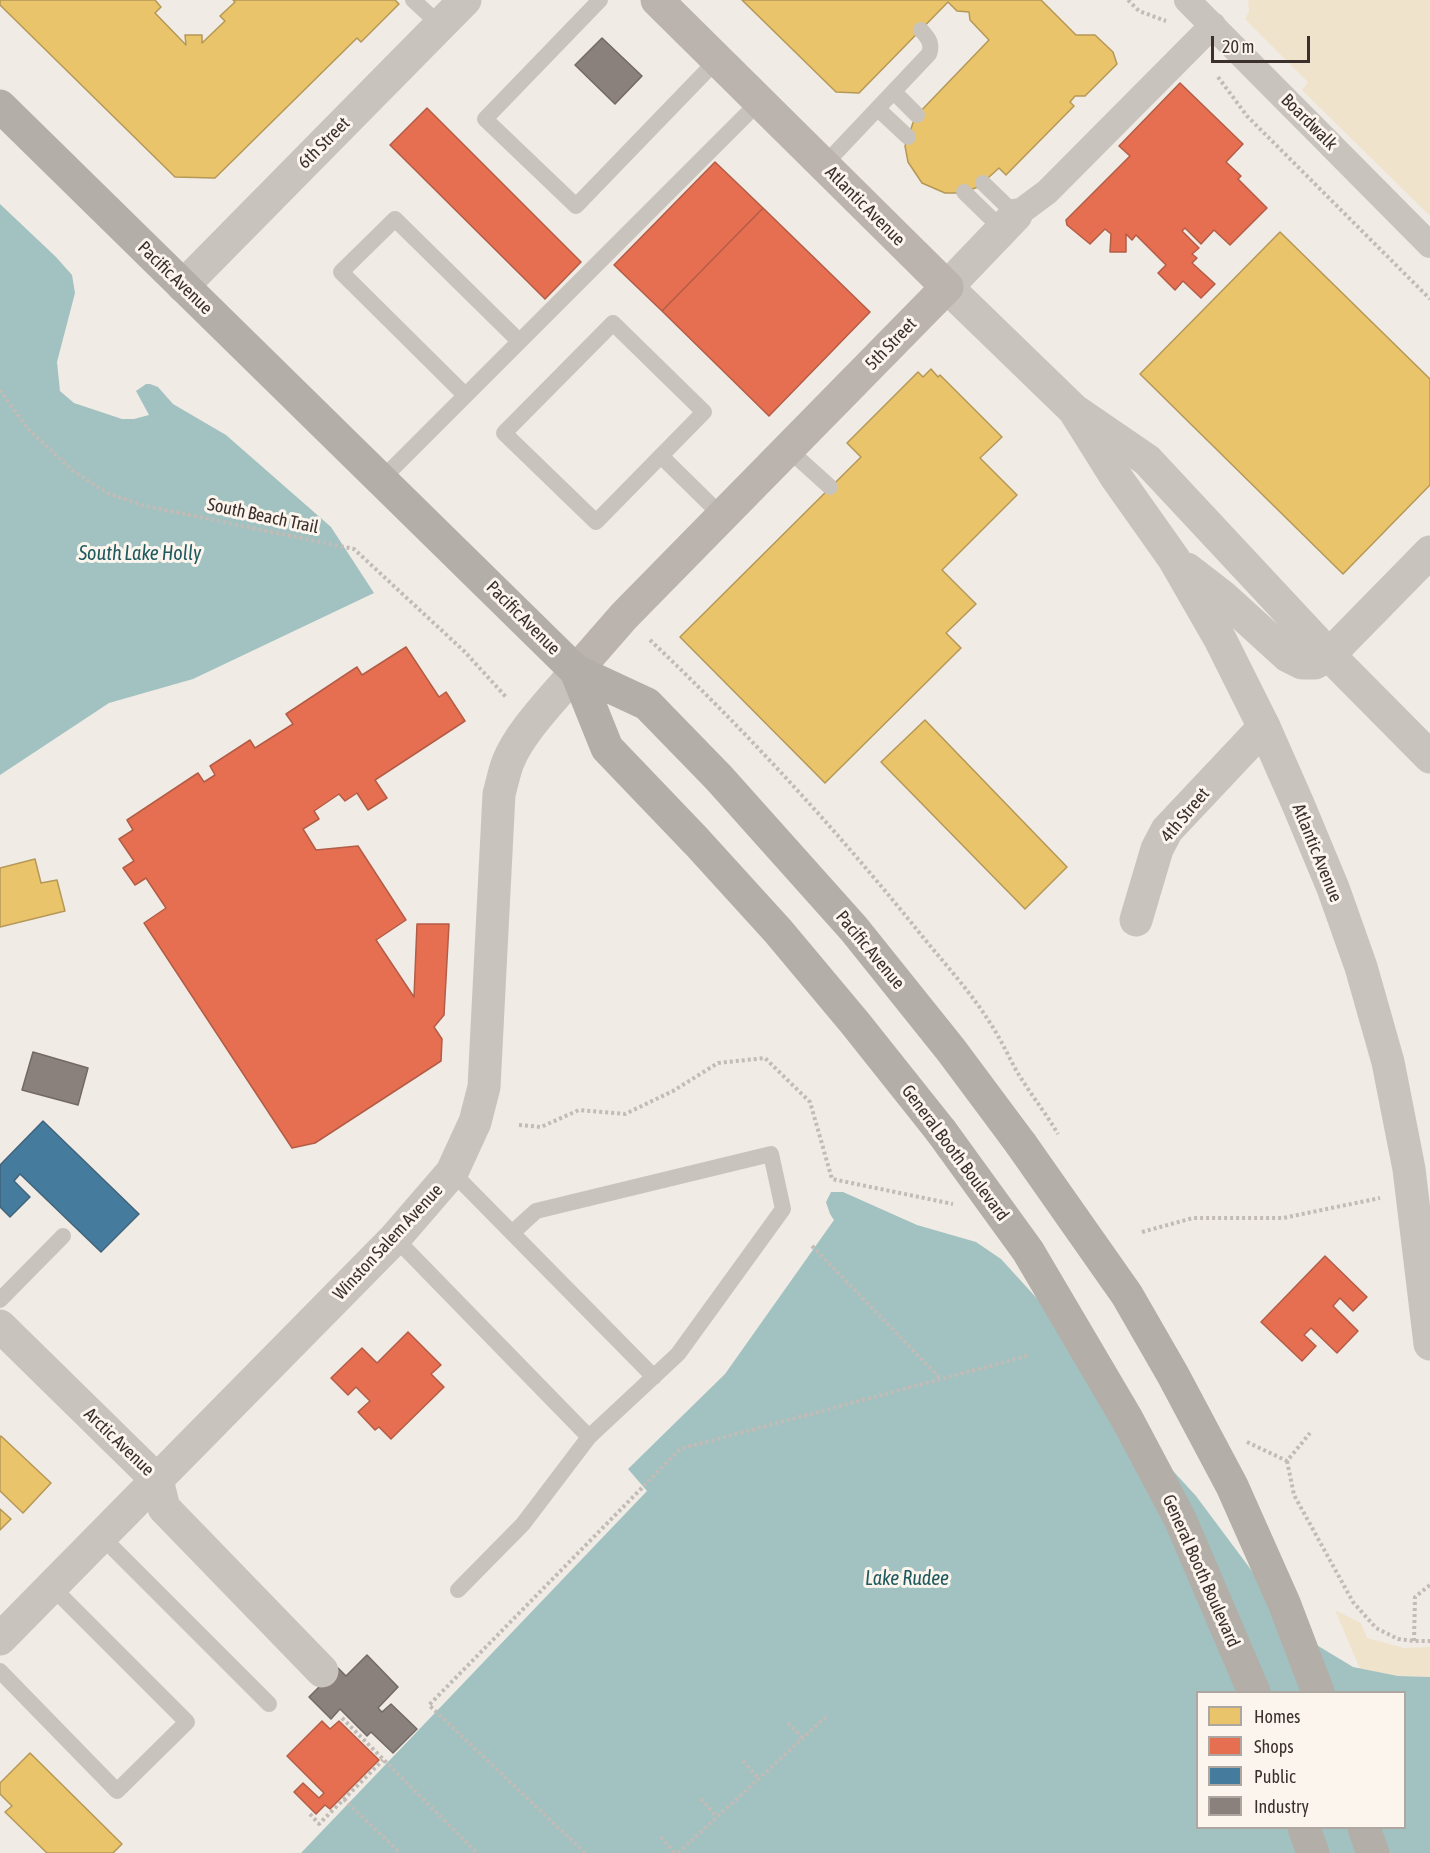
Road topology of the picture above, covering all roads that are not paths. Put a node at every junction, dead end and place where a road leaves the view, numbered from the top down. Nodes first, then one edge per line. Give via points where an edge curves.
1 (413, 0) edge
2 (465, 0) edge
3 (600, 0) edge
4 (657, 0) edge
5 (1187, 0) edge
6 (440, 25) junction
7 (1213, 25) junction
8 (921, 30) dead end
9 (717, 60) junction
10 (894, 92) junction
11 (759, 102) junction
12 (0, 106) edge
13 (878, 109) junction
14 (917, 115) dead end
15 (908, 137) dead end
16 (824, 165) junction
17 (983, 183) dead end
18 (964, 192) dead end
19 (1009, 222) junction
20 (1430, 245) edge
21 (183, 286) junction
22 (947, 287) junction
23 (519, 341) junction
24 (465, 395) junction
25 (1074, 411) junction
26 (788, 449) junction
27 (661, 456) junction
28 (382, 479) junction
29 (830, 488) dead end
30 (722, 516) junction
31 (1430, 552) edge
32 (1174, 559) junction
33 (1329, 655) junction
34 (576, 671) junction
35 (1264, 727) junction
36 (1430, 758) edge
37 (1136, 920) dead end
38 (452, 1172) junction
39 (512, 1233) junction
40 (63, 1236) dead end
41 (395, 1238) junction
42 (0, 1300) edge
43 (0, 1326) edge
44 (1429, 1328) edge
45 (654, 1377) junction
46 (589, 1437) junction
47 (157, 1480) junction
48 (101, 1536) junction
49 (52, 1587) junction
50 (458, 1590) dead end
51 (0, 1639) edge
52 (0, 1671) edge
53 (322, 1671) dead end
54 (1254, 1691) edge
55 (1318, 1691) edge
56 (269, 1704) dead end
57 (1305, 1829) edge
58 (1365, 1829) edge
59 (1313, 1853) edge
60 (1373, 1853) edge

1 - 6 lane
2 - 6 street, 6th Street
3 - 9 lane via 485,119 576,206
4 - 9 main road, Atlantic Avenue
5 - 7 street, Boardwalk
6 - 21 street, 6th Street
7 - 19 street, 5th Street via 1047,192
7 - 20 street, Boardwalk
8 - 10 lane via 930,41 929,54
9 - 11 main road, Atlantic Avenue
10 - 13 lane
10 - 14 lane
11 - 16 main road, Atlantic Avenue
11 - 23 lane
12 - 21 highway, Pacific Avenue
13 - 15 lane
13 - 16 lane
16 - 22 main road, Atlantic Avenue
17 - 19 lane
18 - 19 lane
19 - 22 street, 5th Street
21 - 28 highway, Pacific Avenue
22 - 25 street, Atlantic Avenue
22 - 26 main road, 5th Street
23 - 24 lane
23 - 24 lane via 395,219 341,272
24 - 28 lane
25 - 32 street, Atlantic Avenue
25 - 33 street, Atlantic Avenue via 1147,460
26 - 29 lane
26 - 30 main road, 5th Street
27 - 27 lane via 596,522 504,433 613,323 704,412
27 - 30 lane
28 - 34 highway, Pacific Avenue
30 - 34 main road, 5th Street
31 - 33 street
32 - 33 street via 1288,656 1302,663 1315,663
32 - 35 street, Atlantic Avenue
33 - 36 street, Atlantic Avenue
34 - 38 street, Winston Salem Avenue via 516,747 499,794 484,1087 475,1122
34 - 54 highway, General Booth Boulevard, bridge via 607,748 778,931 941,1131 1028,1251 1127,1419 1180,1519
34 - 55 highway, Pacific Avenue, bridge via 647,704 719,778 860,936 1021,1144 1128,1295 1173,1375 1232,1486
35 - 37 street, 4th Street via 1167,830 1157,849
35 - 44 street, Atlantic Avenue via 1361,967 1388,1062 1406,1149
38 - 39 lane
38 - 41 street, Winston Salem Avenue
39 - 45 lane
39 - 45 lane via 536,1212 771,1154 783,1209 678,1354
40 - 42 lane
41 - 46 lane
41 - 47 street, Winston Salem Avenue
43 - 47 street, Arctic Avenue
45 - 46 lane
46 - 50 lane via 523,1524
47 - 48 street, Winston Salem Avenue
47 - 53 street, Arctic Avenue via 164,1508
48 - 49 street, Winston Salem Avenue
48 - 56 lane
49 - 51 street, Winston Salem Avenue
49 - 52 lane via 187,1722 117,1791
57 - 59 highway
58 - 60 highway

